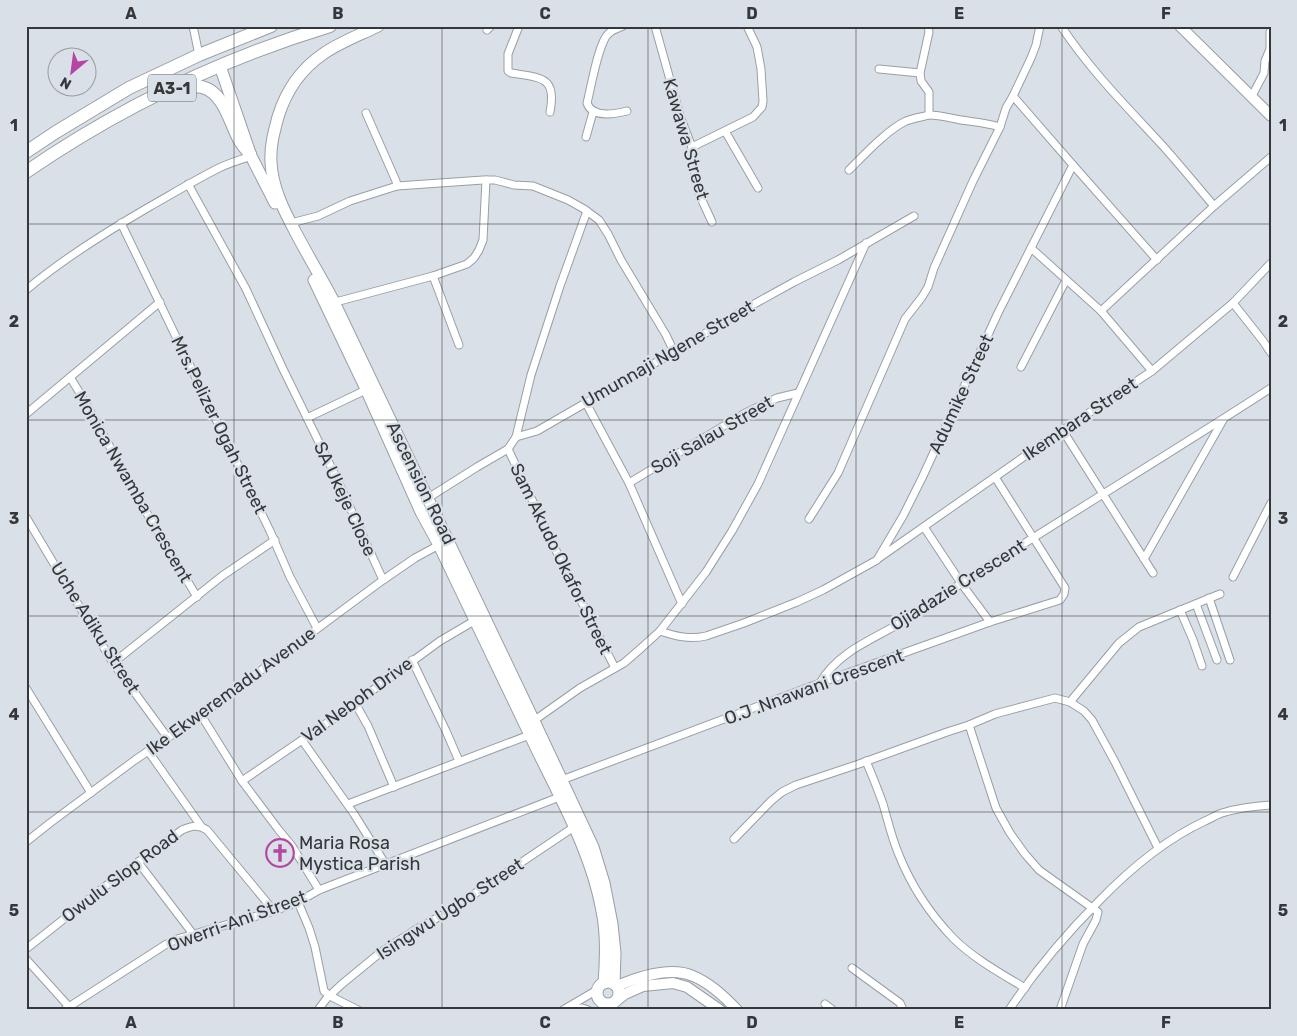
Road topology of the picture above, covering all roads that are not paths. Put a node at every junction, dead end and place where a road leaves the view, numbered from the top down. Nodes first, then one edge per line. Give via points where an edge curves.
1 (193, 26) edge
2 (271, 26) edge
3 (330, 26) edge
4 (378, 26) edge
5 (519, 26) edge
6 (623, 26) edge
7 (655, 26) edge
8 (747, 26) edge
9 (928, 26) edge
10 (1040, 26) edge
11 (1062, 26) edge
12 (1180, 26) edge
13 (1270, 32) edge
14 (214, 48) junction
15 (199, 55) junction
16 (220, 66) junction
17 (879, 69) dead end
18 (920, 73) junction
19 (164, 92) junction
20 (1013, 96) junction
21 (1252, 96) junction
22 (627, 111) dead end
23 (550, 112) dead end
24 (593, 112) junction
25 (366, 113) dead end
26 (929, 115) junction
27 (1271, 116) edge
28 (1000, 127) junction
29 (725, 131) junction
30 (586, 137) dead end
31 (692, 147) junction
32 (26, 152) edge
33 (251, 155) junction
34 (1271, 157) edge
35 (1073, 165) junction
36 (849, 170) dead end
37 (26, 172) edge
38 (486, 180) junction
39 (188, 184) junction
40 (397, 186) junction
41 (758, 188) dead end
42 (1214, 206) junction
43 (587, 211) junction
44 (914, 216) dead end
45 (712, 222) dead end
46 (121, 223) junction
47 (291, 223) junction
48 (866, 243) junction
49 (1031, 248) junction
50 (1157, 260) junction
51 (1271, 263) edge
52 (433, 276) junction
53 (1066, 280) junction
54 (26, 290) edge
55 (160, 302) junction
56 (1232, 303) junction
57 (331, 304) junction
58 (1101, 312) junction
59 (458, 345) dead end
60 (674, 352) junction
61 (1271, 353) edge
62 (1021, 367) dead end
63 (1152, 371) junction
64 (70, 377) junction
65 (370, 388) junction
66 (1271, 388) edge
67 (798, 394) junction
68 (586, 403) junction
69 (26, 414) edge
70 (307, 418) junction
71 (1224, 419) junction
72 (1063, 431) junction
73 (516, 438) junction
74 (508, 449) junction
75 (995, 477) junction
76 (629, 483) junction
77 (1103, 494) junction
78 (428, 498) junction
79 (1270, 505) edge
80 (421, 512) junction
81 (26, 517) edge
82 (809, 519) dead end
83 (924, 527) junction
84 (1032, 538) junction
85 (275, 540) junction
86 (439, 546) junction
87 (1144, 559) junction
88 (877, 560) junction
89 (1153, 573) dead end
90 (1233, 577) dead end
91 (383, 580) junction
92 (960, 583) junction
93 (1220, 594) dead end
94 (196, 597) junction
95 (1209, 598) junction
96 (682, 604) junction
97 (1196, 604) junction
98 (1180, 610) junction
99 (474, 621) junction
100 (990, 622) junction
101 (317, 628) junction
102 (660, 631) junction
103 (412, 660) junction
104 (1217, 660) dead end
105 (1230, 660) dead end
106 (113, 663) junction
107 (1202, 666) dead end
108 (615, 668) junction
109 (820, 683) junction
110 (26, 688) edge
111 (1070, 702) junction
112 (355, 703) junction
113 (201, 715) junction
114 (969, 725) junction
115 (532, 728) junction
116 (168, 738) junction
117 (302, 740) junction
118 (148, 751) junction
119 (866, 761) junction
120 (459, 762) junction
121 (242, 781) junction
122 (558, 782) junction
123 (394, 786) junction
124 (91, 793) junction
125 (564, 796) junction
126 (348, 804) junction
127 (1271, 805) edge
128 (201, 826) junction
129 (574, 827) junction
130 (734, 839) dead end
131 (26, 842) edge
132 (1158, 848) junction
133 (138, 862) junction
134 (386, 865) junction
135 (319, 890) junction
136 (298, 902) junction
137 (1092, 908) junction
138 (274, 910) junction
139 (1076, 924) junction
140 (1089, 932) junction
141 (193, 934) junction
142 (26, 948) edge
143 (26, 959) edge
144 (852, 968) dead end
145 (1024, 988) junction
146 (605, 992) edge
147 (330, 996) junction
148 (728, 1001) junction
149 (616, 1004) edge
150 (826, 1004) dead end
151 (69, 1009) edge
152 (565, 1009) edge
153 (318, 1010) edge
154 (358, 1010) edge
155 (588, 1010) edge
156 (720, 1010) edge
157 (737, 1010) edge
158 (833, 1010) edge
159 (903, 1010) edge
160 (1009, 1010) edge
161 (1060, 1010) edge

1 - 15 street
2 - 14 highway, A3-1
3 - 16 highway, A3-1
4 - 47 main road, Ascension Road via 334,47 313,62 303,71 282,105 271,162 278,194
5 - 23 street via 508,54 508,71 549,84
6 - 24 street via 608,34 599,52 587,103
7 - 31 street, Kawawa Street
8 - 29 street via 762,68 762,107 753,116
9 - 18 street
10 - 20 street via 1031,58
11 - 42 street via 1106,86
12 - 21 main road
13 - 21 street via 1264,73
14 - 15 highway, A3-1
14 - 16 main road
15 - 32 highway, A3-1 via 129,88
16 - 19 highway, A3-1
16 - 33 main road, Ascension Road
17 - 18 street
18 - 26 street via 921,81 929,92
19 - 33 highway via 190,86 212,92 220,100 241,143
19 - 37 highway, A3-1 via 88,132
20 - 28 street
20 - 35 street
21 - 27 main road
22 - 24 street via 616,114
24 - 30 street
25 - 40 street
26 - 28 street
26 - 36 street via 900,125
28 - 82 street via 928,287 905,319 838,473
29 - 31 street
29 - 41 street
31 - 45 street, Kawawa Street via 700,196
33 - 39 street
33 - 57 main road, Ascension Road
34 - 42 street
35 - 49 street, Adumike Street
35 - 50 street
38 - 40 street
38 - 43 street via 533,186
38 - 52 street via 480,250 467,264
39 - 46 street
39 - 70 street, SA Ukeje Close via 246,289
40 - 47 street
42 - 50 street
43 - 60 street via 599,220 608,234
43 - 73 street via 531,375
44 - 48 street, Umunnaji Ngene Street
46 - 54 street via 76,251
46 - 55 street, Mrs.Pelizer Ogah Street
47 - 57 main road, Ascension Road
48 - 60 street, Umunnaji Ngene Street
48 - 67 street
49 - 53 street
49 - 88 street, Adumike Street via 922,478
50 - 58 street
51 - 56 street, Ikembara Street
52 - 57 street
52 - 59 street
53 - 58 street
53 - 62 street
55 - 64 street
55 - 85 street, Mrs.Pelizer Ogah Street
56 - 61 street
56 - 63 street, Ikembara Street
57 - 65 main road, Ascension Road
58 - 63 street
60 - 68 street, Umunnaji Ngene Street
63 - 72 street, Ikembara Street
64 - 69 street
64 - 94 street, Monica Nwamba Crescent
65 - 70 street
65 - 78 main road, Ascension Road
65 - 80 main road, Ascension Road
66 - 71 street, Ojiadazie Crescent
67 - 76 street, Soji Salau Street via 777,398 745,412
67 - 96 street via 758,484 732,531
68 - 73 street, Umunnaji Ngene Street via 537,431
68 - 76 street
70 - 91 street, SA Ukeje Close
71 - 77 street, Ojiadazie Crescent
71 - 87 street
72 - 75 street, Ikembara Street
72 - 77 street
73 - 74 street
74 - 78 street
74 - 108 street, Sam Akudo Okafor Street
75 - 83 street, Ikembara Street
75 - 84 street
76 - 96 street
77 - 84 street, Ojiadazie Crescent
77 - 87 street
78 - 80 street
78 - 115 main road, Ascension Road
79 - 90 street
80 - 86 main road, Ascension Road
81 - 106 street, Uche Adiku Street
83 - 88 street, Ikembara Street
83 - 92 street
84 - 92 street, Ojiadazie Crescent
84 - 100 street, O.J .Nnawani Crescent via 1065,588 1064,594 1060,600
85 - 94 street
85 - 101 street, Mrs.Pelizer Ogah Street
86 - 91 street, Ike Ekweremadu Avenue
86 - 99 main road, Ascension Road
87 - 89 street
88 - 102 street via 797,602 706,636 684,638
91 - 101 street, Ike Ekweremadu Avenue
92 - 100 street
92 - 109 street, Ojiadazie Crescent via 904,621 862,643 828,670
93 - 95 street
94 - 106 street
95 - 97 street
95 - 105 street
96 - 102 street
97 - 98 street
97 - 104 street
98 - 107 street
98 - 111 street via 1138,627 1127,636
99 - 103 street, Val Neboh Drive
99 - 115 main road, Ascension Road
100 - 109 street, O.J .Nnawani Crescent
101 - 113 street, Ike Ekweremadu Avenue
102 - 108 street
103 - 112 street, Val Neboh Drive
103 - 120 street
106 - 116 street, Uche Adiku Street
108 - 115 street via 580,688
109 - 122 street, O.J .Nnawani Crescent
110 - 124 street
111 - 114 street via 1055,698
111 - 132 street via 1084,711 1097,728
112 - 117 street, Val Neboh Drive
112 - 123 street
113 - 116 street, Ike Ekweremadu Avenue
113 - 121 street
114 - 119 street
114 - 137 street via 996,808 1010,833 1039,870
115 - 120 street
115 - 122 main road, Ascension Road
116 - 118 street, Ike Ekweremadu Avenue
117 - 121 street, Val Neboh Drive
117 - 126 street
118 - 124 street, Ike Ekweremadu Avenue
118 - 128 street
119 - 130 street via 782,792
119 - 145 street via 898,853 923,900 953,938
120 - 123 street
121 - 135 street via 292,846
122 - 125 main road, Ascension Road
123 - 126 street
124 - 131 street, Ike Ekweremadu Avenue
125 - 129 main road, Ascension Road
125 - 134 street, Owerri-Ani Street
125 - 146 main road, Ascension Road via 593,847 604,883 615,953
126 - 134 street
127 - 132 street via 1222,814 1184,831
128 - 133 street, Owulu Slop Road via 182,830
128 - 138 street, Owulu Slop Road
129 - 146 main road, Ascension Road via 590,864 603,913
129 - 147 street, Isingwu Ugbo Street via 446,913 381,952
132 - 137 street
133 - 141 street
133 - 142 street, Owulu Slop Road
134 - 135 street, Owerri-Ani Street
135 - 136 street, Owerri-Ani Street
136 - 138 street, Owerri-Ani Street
136 - 147 street via 309,928 324,991
137 - 139 street
137 - 140 street via 1098,915
138 - 141 street, Owerri-Ani Street
139 - 140 street via 1082,924
139 - 145 street
140 - 161 street
141 - 151 street, Owerri-Ani Street via 165,945
143 - 151 street
144 - 159 street via 900,1003
145 - 160 street
146 - 148 main road via 632,979 668,972 694,976
146 - 149 main road via 608,1005
146 - 149 main road via 620,991
146 - 152 street
147 - 153 street, Isingwu Ugbo Street
147 - 154 street
148 - 156 street
148 - 157 main road
149 - 156 main road via 625,994 643,986 672,983 682,984
150 - 158 street
152 - 155 street

